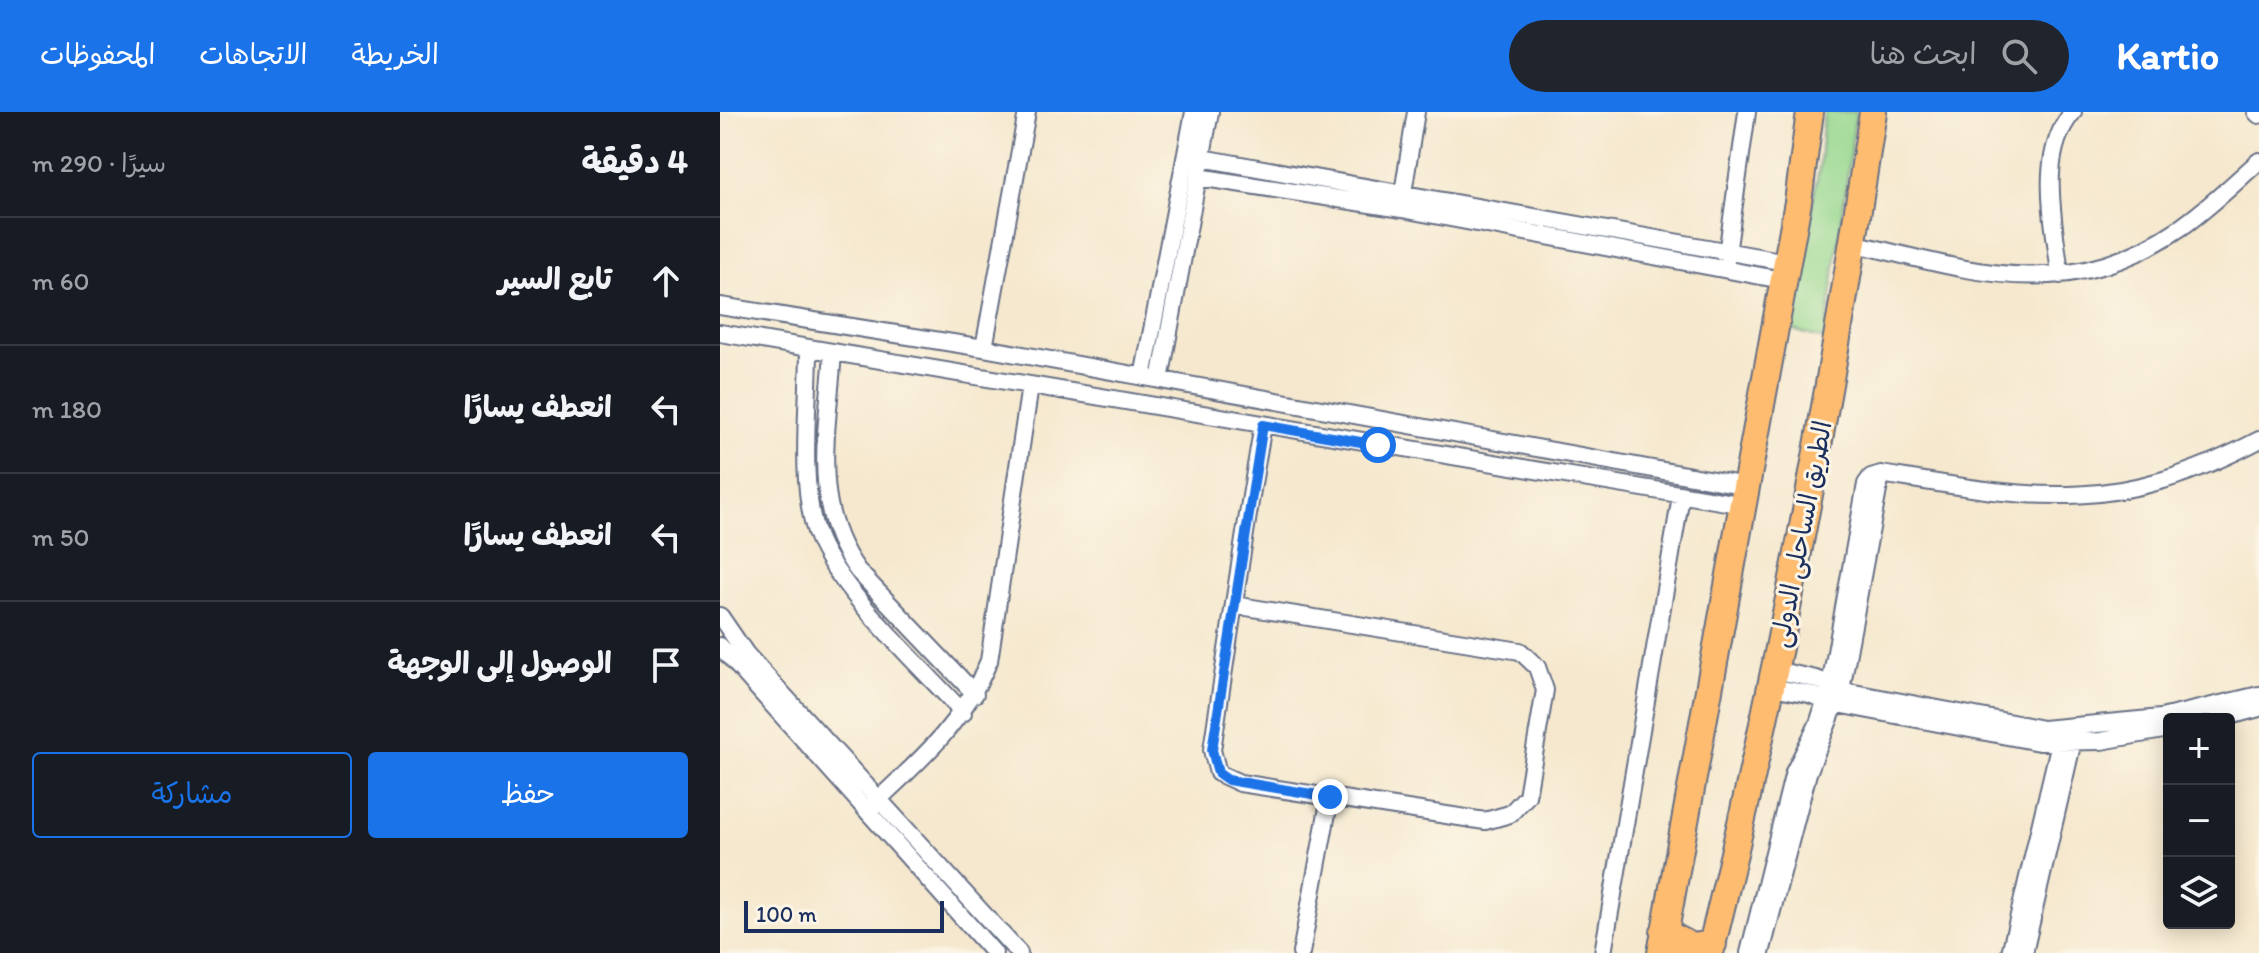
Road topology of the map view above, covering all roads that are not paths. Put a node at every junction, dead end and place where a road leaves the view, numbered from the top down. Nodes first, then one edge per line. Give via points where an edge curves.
1 (1027, 112) edge
2 (1194, 112) edge
3 (1210, 112) edge
4 (1416, 112) edge
5 (1747, 112) edge
6 (1810, 112) edge
7 (1873, 112) edge
8 (2073, 112) edge
9 (1202, 158) junction
10 (2259, 161) edge
11 (1198, 177) junction
12 (1403, 193) junction
13 (1853, 243) junction
14 (1727, 250) junction
15 (1725, 268) junction
16 (1784, 271) junction
17 (2060, 275) junction
18 (720, 306) edge
19 (720, 333) edge
20 (809, 348) junction
21 (984, 348) junction
22 (833, 352) junction
23 (1143, 377) junction
24 (1160, 380) junction
25 (1030, 386) junction
26 (1263, 425) junction
27 (2259, 440) edge
28 (1681, 496) junction
29 (1746, 496) junction
30 (1234, 605) junction
31 (720, 616) edge
32 (720, 646) edge
33 (1774, 679) junction
34 (975, 694) junction
35 (1833, 695) junction
36 (2259, 695) edge
37 (2259, 708) edge
38 (963, 713) junction
39 (2235, 714) edge
40 (2163, 729) edge
41 (2068, 735) junction
42 (1330, 797) junction
43 (880, 798) junction
44 (867, 810) junction
45 (1663, 943) edge
46 (1711, 948) edge
47 (994, 953) edge
48 (1019, 953) edge
49 (1301, 953) edge
50 (1603, 953) edge
51 (1749, 953) edge
52 (1761, 953) edge
53 (2010, 953) edge
54 (2024, 953) edge

1 - 21 street
2 - 23 street
3 - 9 street
4 - 12 street
5 - 14 street
6 - 16 highway
7 - 13 highway, الطريق الساحلى الدولى
8 - 17 street via 2055,145 2051,173
9 - 11 street
9 - 12 street
10 - 17 street via 2160,241 2095,268
11 - 15 street
11 - 24 street
12 - 14 street
13 - 17 street via 1989,275
13 - 33 highway, الطريق الساحلى الدولى
14 - 15 street
14 - 16 street
15 - 16 street
16 - 29 highway
18 - 21 street
19 - 20 street
20 - 22 street
20 - 38 street via 808,488 820,544 837,574
21 - 23 street
22 - 25 street
22 - 34 street via 826,472 831,524 858,571
23 - 24 street
24 - 29 street
25 - 26 street
25 - 34 street via 997,625
26 - 28 street
26 - 30 street
27 - 35 street via 2169,479 2098,495 2008,495 1881,474 1871,477
28 - 29 street
28 - 50 street
29 - 45 highway
30 - 42 street via 1213,762 1228,780
30 - 42 street via 1520,651 1537,667 1545,690 1527,796 1510,814 1485,821
31 - 43 street via 746,654
32 - 44 street
33 - 35 street
33 - 46 highway, الطريق الساحلى الدولى
34 - 38 street
35 - 41 street
35 - 51 street via 1794,772
35 - 52 street
36 - 41 street
37 - 39 street
38 - 43 street
40 - 41 street
41 - 53 street
41 - 54 street
42 - 49 street
43 - 44 street
43 - 48 street
44 - 47 street
45 - 46 highway

